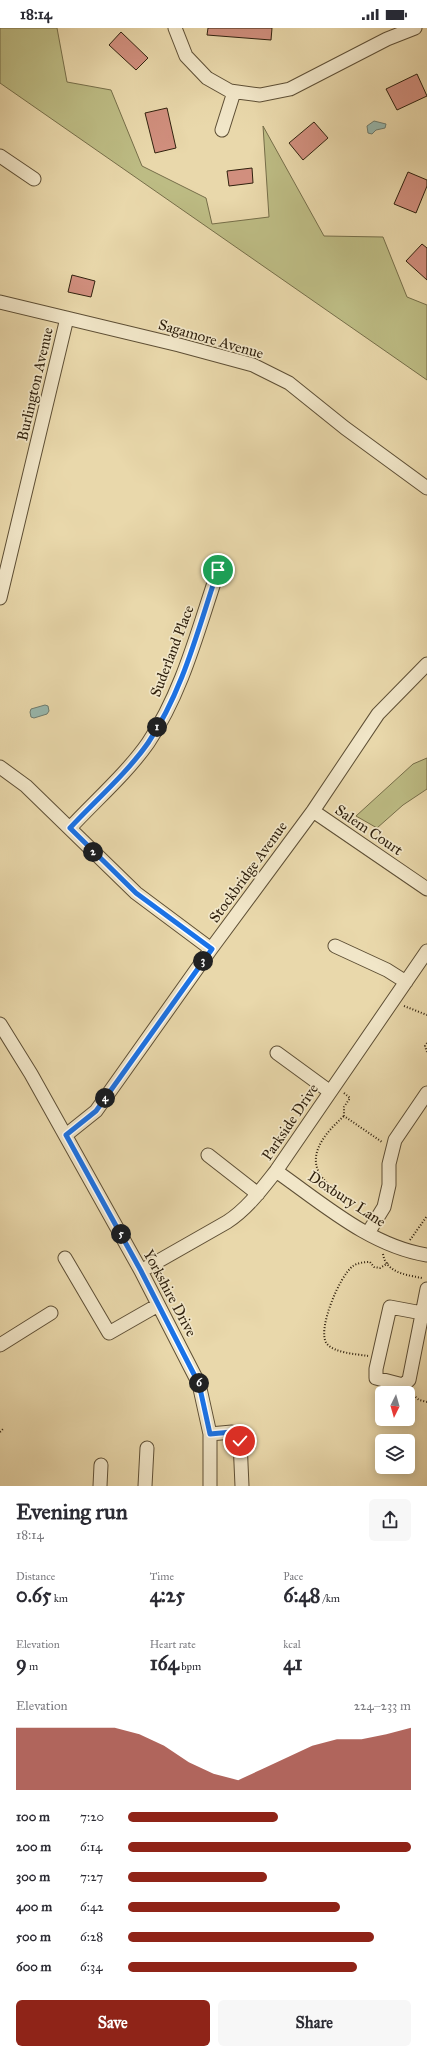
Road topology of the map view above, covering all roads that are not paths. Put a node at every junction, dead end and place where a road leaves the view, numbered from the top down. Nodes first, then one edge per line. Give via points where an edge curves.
1 (175, 28) edge
2 (415, 28) edge
3 (234, 92) junction
4 (222, 130) dead end
5 (0, 156) edge
6 (34, 179) dead end
7 (0, 302) edge
8 (67, 318) junction
9 (427, 488) edge
10 (218, 570) dead end
11 (0, 598) edge
12 (427, 664) edge
13 (0, 767) edge
14 (312, 811) junction
15 (70, 828) junction
16 (427, 889) edge
17 (335, 946) dead end
18 (212, 949) junction
19 (427, 951) edge
20 (406, 982) junction
21 (0, 1024) edge
22 (277, 1053) dead end
23 (331, 1089) junction
24 (427, 1093) edge
25 (66, 1135) junction
26 (208, 1155) dead end
27 (276, 1171) junction
28 (258, 1194) junction
29 (368, 1233) junction
30 (427, 1255) edge
31 (65, 1258) dead end
32 (141, 1271) junction
33 (427, 1289) edge
34 (158, 1305) junction
35 (51, 1313) dead end
36 (422, 1313) junction
37 (0, 1345) edge
38 (210, 1434) junction
39 (147, 1448) dead end
40 (101, 1465) dead end
41 (100, 1486) edge
42 (145, 1486) edge
43 (210, 1486) edge
44 (242, 1486) edge

1 - 3 street via 179,42 195,67 207,78
2 - 3 street via 387,39 290,89 260,95
3 - 4 street
5 - 6 street
7 - 8 street, Sagamore Avenue
8 - 9 street, Sagamore Avenue via 253,365 289,382 345,428
8 - 11 street, Burlington Avenue
10 - 15 street, Suderland Place via 180,681 148,743 126,770
12 - 14 street, Stockbridge Avenue via 378,714
13 - 15 street via 26,786
14 - 16 street, Salem Court
14 - 18 street, Stockbridge Avenue
15 - 18 street via 136,893
17 - 20 street via 387,970
18 - 25 street, Stockbridge Avenue via 96,1111
19 - 20 street, Parkside Drive
20 - 23 street, Parkside Drive
21 - 25 street, Yorkshire Drive
22 - 23 street
23 - 27 street, Parkside Drive
24 - 29 street via 395,1140 389,1164 389,1185 384,1207
25 - 32 street, Yorkshire Drive
26 - 28 street
27 - 28 street, Parkside Drive
27 - 29 street, Doxbury Lane
28 - 32 street, Parkside Drive via 241,1213
29 - 30 street, Doxbury Lane via 407,1250
31 - 34 street via 109,1333
32 - 34 street, Yorkshire Drive
33 - 36 street
34 - 38 street, Yorkshire Drive via 199,1384
35 - 37 street
36 - 36 street via 409,1380 403,1385 376,1378 390,1307
38 - 43 street, Yorkshire Drive
38 - 44 street via 238,1434
39 - 42 street
40 - 41 street

